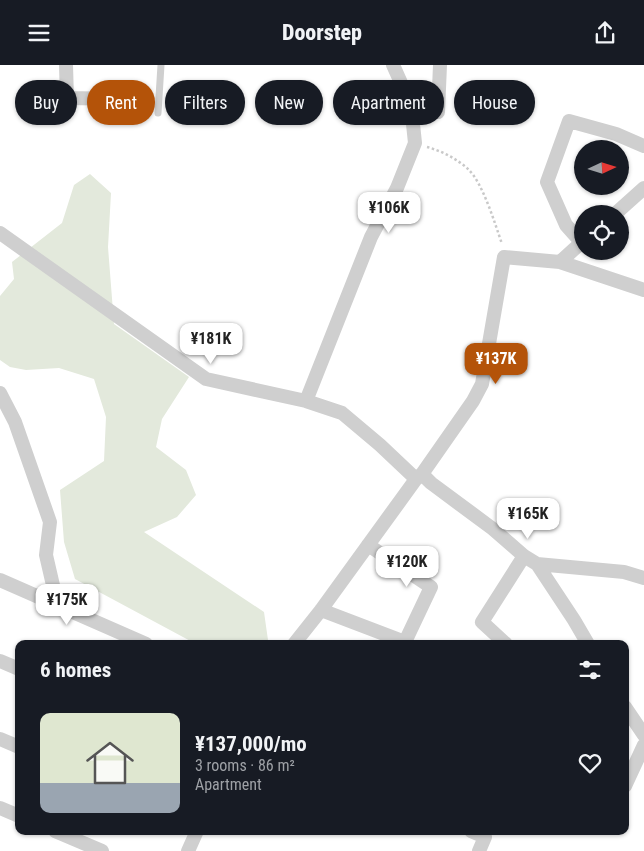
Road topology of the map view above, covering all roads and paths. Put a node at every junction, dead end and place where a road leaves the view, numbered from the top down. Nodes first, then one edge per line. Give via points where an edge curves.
1 (66, 65) edge
2 (161, 65) edge
3 (393, 65) edge
4 (440, 65) edge
5 (439, 80) edge
6 (87, 98) edge
7 (158, 113) dead end
8 (415, 143) junction
9 (644, 146) edge
10 (644, 188) edge
11 (625, 205) edge
12 (0, 233) edge
13 (574, 234) edge
14 (574, 250) edge
15 (504, 257) junction
16 (560, 262) junction
17 (644, 290) edge
18 (0, 393) edge
19 (306, 401) junction
20 (419, 477) junction
21 (368, 545) junction
22 (524, 555) junction
23 (537, 564) junction
24 (644, 578) edge
25 (0, 580) edge
26 (58, 607) junction
27 (321, 610) junction
28 (135, 640) edge
29 (297, 640) edge
30 (397, 640) edge
31 (406, 640) edge
32 (502, 640) edge
33 (586, 640) edge
34 (0, 661) edge
35 (15, 667) edge
36 (629, 713) edge
37 (644, 735) edge
38 (0, 739) edge
39 (15, 745) edge
40 (644, 745) edge
41 (629, 757) edge
42 (636, 763) junction
43 (629, 778) edge
44 (0, 808) edge
45 (15, 814) edge
46 (65, 835) edge
47 (195, 835) edge
48 (480, 835) edge
49 (102, 851) edge
50 (188, 851) edge
51 (479, 851) edge

1 - 6 street via 67,98
2 - 7 lane
3 - 8 street via 411,105
4 - 5 street
8 - 15 path via 440,151 470,170 487,200
8 - 19 street via 371,237
9 - 13 street via 568,121 547,182 566,225
10 - 11 street
12 - 19 street via 206,379
14 - 16 street
15 - 16 street
15 - 20 street via 482,384
16 - 17 street
18 - 26 street via 16,422 50,522 46,555
19 - 20 street via 342,413
20 - 21 street
20 - 22 street
21 - 27 street
21 - 31 street via 431,587
22 - 23 street
22 - 32 street via 482,622
23 - 24 street via 624,572
23 - 33 street
25 - 26 street
26 - 28 street
27 - 29 street
27 - 30 street
34 - 35 street
36 - 37 street
38 - 39 street
40 - 42 street
41 - 42 street
42 - 43 street
44 - 45 street
46 - 49 street
47 - 50 street
48 - 51 street via 485,837

